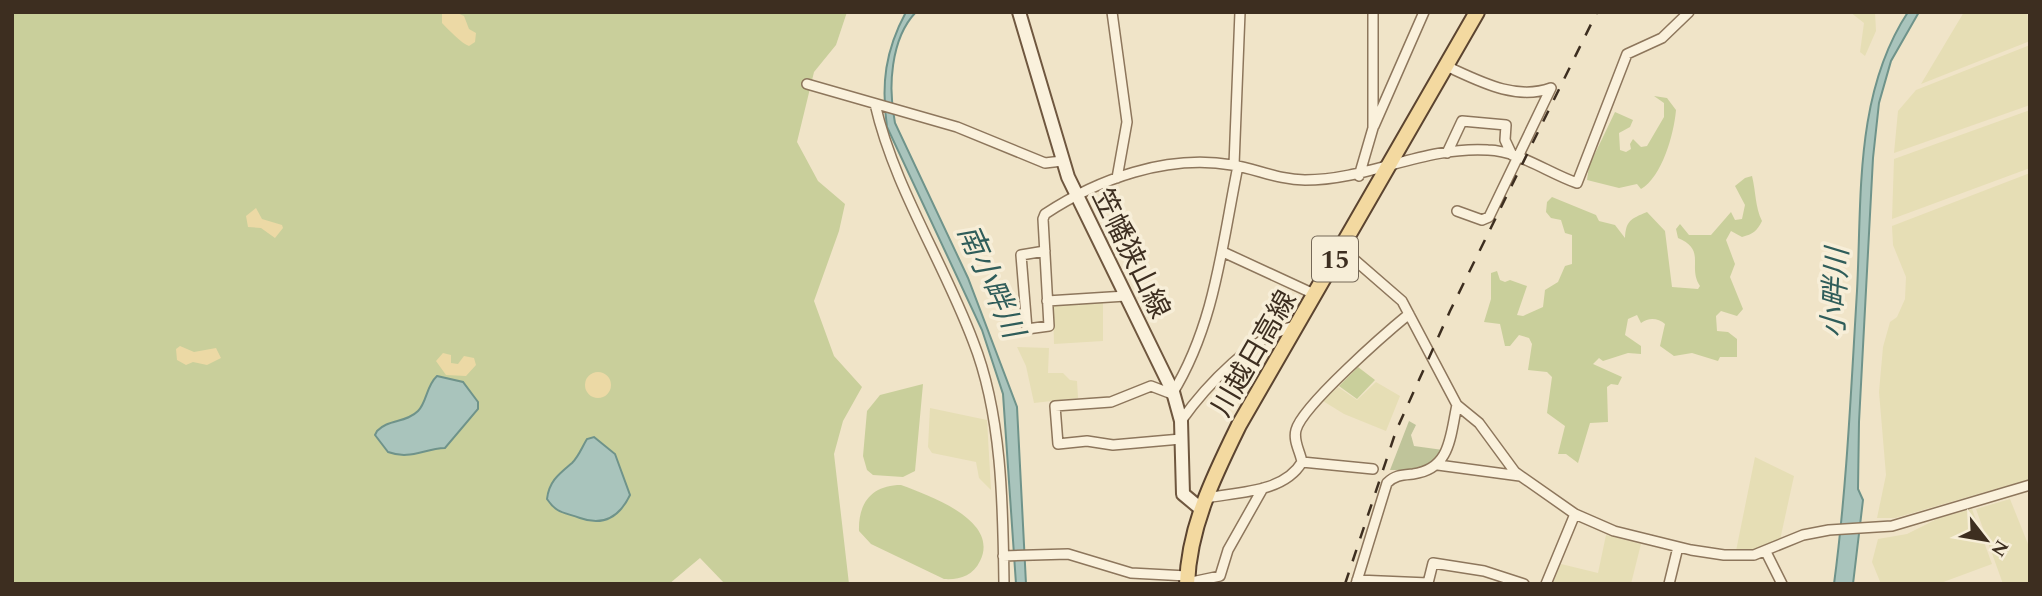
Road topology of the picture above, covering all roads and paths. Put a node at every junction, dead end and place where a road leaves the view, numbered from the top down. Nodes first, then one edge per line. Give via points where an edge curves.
1 (1019, 12) edge
2 (1112, 12) edge
3 (1240, 12) edge
4 (1373, 12) edge
5 (1424, 12) edge
6 (1477, 12) edge
7 (1689, 12) edge
8 (1446, 66) junction
9 (807, 83) dead end
10 (878, 104) junction
11 (1373, 128) junction
12 (1447, 153) junction
13 (1514, 155) junction
14 (1062, 161) junction
15 (1236, 165) junction
16 (1386, 169) junction
17 (1359, 176) junction
18 (1117, 178) junction
19 (1075, 194) junction
20 (1457, 211) dead end
21 (1341, 248) junction
22 (1045, 251) junction
23 (1223, 252) junction
24 (1314, 294) junction
25 (1126, 296) junction
26 (1047, 301) junction
27 (1409, 314) junction
28 (1297, 326) junction
29 (1173, 392) junction
30 (1457, 405) junction
31 (1181, 421) junction
32 (1181, 439) junction
33 (1302, 462) junction
34 (1438, 465) junction
35 (1373, 469) dead end
36 (1520, 477) junction
37 (2030, 485) edge
38 (1263, 488) junction
39 (1203, 503) junction
40 (1576, 514) junction
41 (1678, 547) junction
42 (1766, 552) junction
43 (1005, 556) junction
44 (1187, 581) edge
45 (1356, 582) edge
46 (1004, 584) edge
47 (1429, 584) edge
48 (1524, 584) edge
49 (1546, 584) edge
50 (1669, 584) edge
51 (1782, 584) edge

1 - 14 main road, 笠幡狭山線
2 - 18 street via 1127,122
3 - 15 street
4 - 11 street
5 - 11 street
6 - 8 main road, 川越日高線 / 15
7 - 13 street via 1662,38 1627,54 1577,183
8 - 13 street via 1513,92 1535,94 1550,88
8 - 16 main road, 川越日高線 / 15
9 - 10 street
10 - 14 street via 975,133 1045,163
10 - 43 street via 884,141 985,377 993,410
11 - 17 street
12 - 13 street via 1487,150
12 - 13 street via 1462,121 1506,125 1505,140
12 - 16 street
13 - 20 street via 1489,217 1482,220
14 - 19 main road, 笠幡狭山線
15 - 17 street via 1303,181
15 - 18 street via 1164,166
15 - 23 street
16 - 17 street
16 - 21 main road, 川越日高線 / 15
18 - 19 street
19 - 22 street via 1045,214
19 - 25 main road, 笠幡狭山線
21 - 24 main road, 川越日高線 / 15
21 - 27 street via 1384,283
22 - 26 street
22 - 26 street via 1021,255 1027,329 1049,326
23 - 24 street
23 - 29 street via 1211,308
24 - 28 main road, 川越日高線 / 15
25 - 26 street
25 - 29 main road, 笠幡狭山線
27 - 30 street
27 - 33 street via 1299,421 1295,439
28 - 31 street via 1274,334 1228,367
28 - 39 main road, 川越日高線 / 15 via 1239,425
29 - 31 main road, 笠幡狭山線
29 - 32 street via 1150,386 1111,402 1056,405 1058,444
30 - 34 street
30 - 36 street via 1479,423
31 - 32 main road, 笠幡狭山線
32 - 39 main road, 笠幡狭山線 via 1183,494
33 - 35 street
33 - 38 street via 1293,474
34 - 36 street
34 - 45 street via 1399,475 1387,483
36 - 40 street
37 - 42 street via 1903,523 1803,535
38 - 39 street
38 - 44 street via 1228,550 1220,576
39 - 44 main road, 川越日高線 / 15
40 - 41 street via 1614,531
40 - 49 street
41 - 42 street via 1724,555
41 - 50 street
42 - 51 street
43 - 44 street via 1068,554 1131,573
43 - 46 street
45 - 47 street
47 - 48 street via 1433,562

